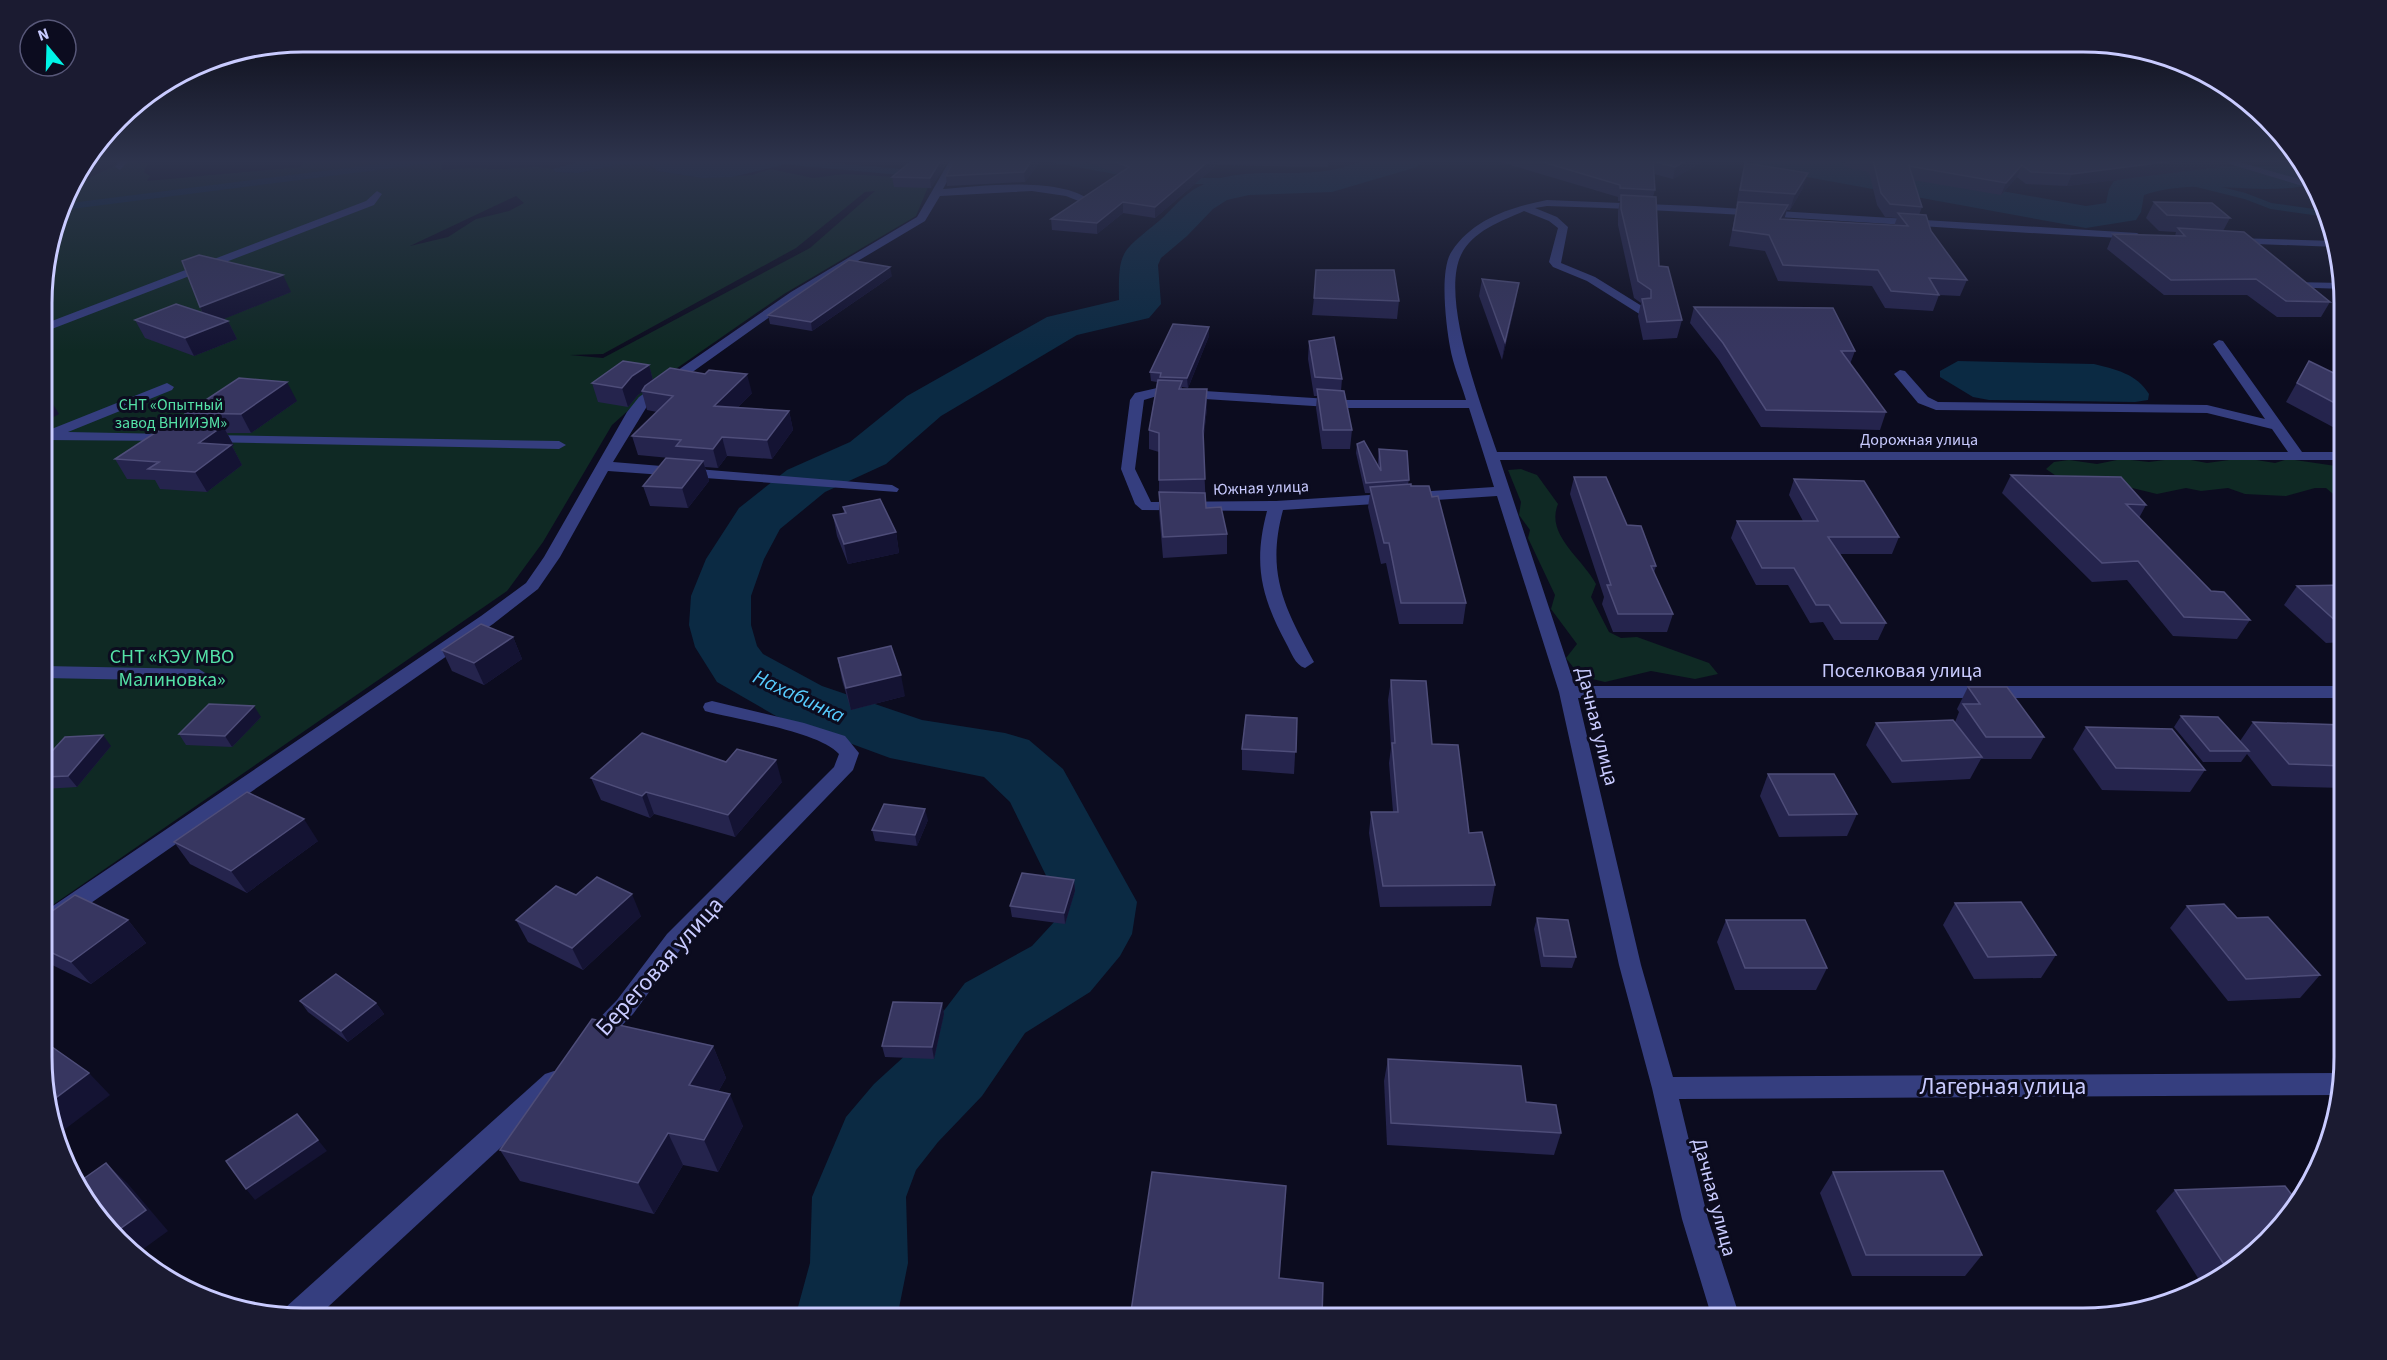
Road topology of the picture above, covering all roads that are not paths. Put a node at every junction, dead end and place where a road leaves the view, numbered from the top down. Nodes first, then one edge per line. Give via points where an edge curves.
1 (317, 223) edge
2 (913, 223) edge
3 (1488, 223) edge
4 (1558, 223) edge
5 (1898, 223) edge
6 (2146, 237) edge
7 (2216, 240) edge
8 (2321, 245) junction
9 (2327, 245) edge
10 (2329, 250) edge
11 (2291, 285) edge
12 (2334, 286) edge
13 (1641, 311) edge
14 (52, 325) edge
15 (2219, 344) dead end
16 (1900, 374) dead end
17 (167, 387) dead end
18 (1475, 404) junction
19 (2277, 426) junction
20 (52, 433) edge
21 (52, 436) edge
22 (559, 445) dead end
23 (1493, 456) junction
24 (2298, 456) junction
25 (2334, 456) edge
26 (605, 466) junction
27 (892, 489) dead end
28 (1504, 491) junction
29 (1276, 506) junction
30 (1305, 662) dead end
31 (52, 672) edge
32 (199, 675) dead end
33 (1568, 692) junction
34 (2334, 692) edge
35 (712, 707) dead end
36 (52, 919) edge
37 (2333, 1084) edge
38 (1664, 1088) junction
39 (306, 1308) edge
40 (1723, 1308) edge

1 - 14 street
2 - 26 street via 795,294 655,391 634,412
3 - 18 street, Дачная улица via 1456,253 1450,275 1456,347
4 - 13 street via 1563,227 1557,265 1592,279
5 - 6 street, Дачная улица
7 - 8 street
8 - 9 street
8 - 10 street
11 - 12 street
15 - 19 street
16 - 19 street via 1923,400 1936,406 2206,409
17 - 20 street
18 - 23 street, Дачная улица
18 - 29 street, Южная улица via 1345,404 1157,392 1140,396 1128,469 1143,504
19 - 24 street
21 - 22 street
23 - 24 street, Дорожная улица
23 - 28 street, Дачная улица
24 - 25 street, Дорожная улица
26 - 27 street
26 - 36 street via 532,586
28 - 29 street, Южная улица
28 - 33 street, Дачная улица
29 - 30 street via 1265,559 1270,592
31 - 32 street
33 - 34 street, Поселковая улица
33 - 38 street, Дачная улица via 1630,965
35 - 39 street, Береговая улица via 838,741 849,753 843,770 675,940 625,1007 573,1061
37 - 38 street, Лагерная улица
38 - 40 street, Дачная улица via 1695,1219

